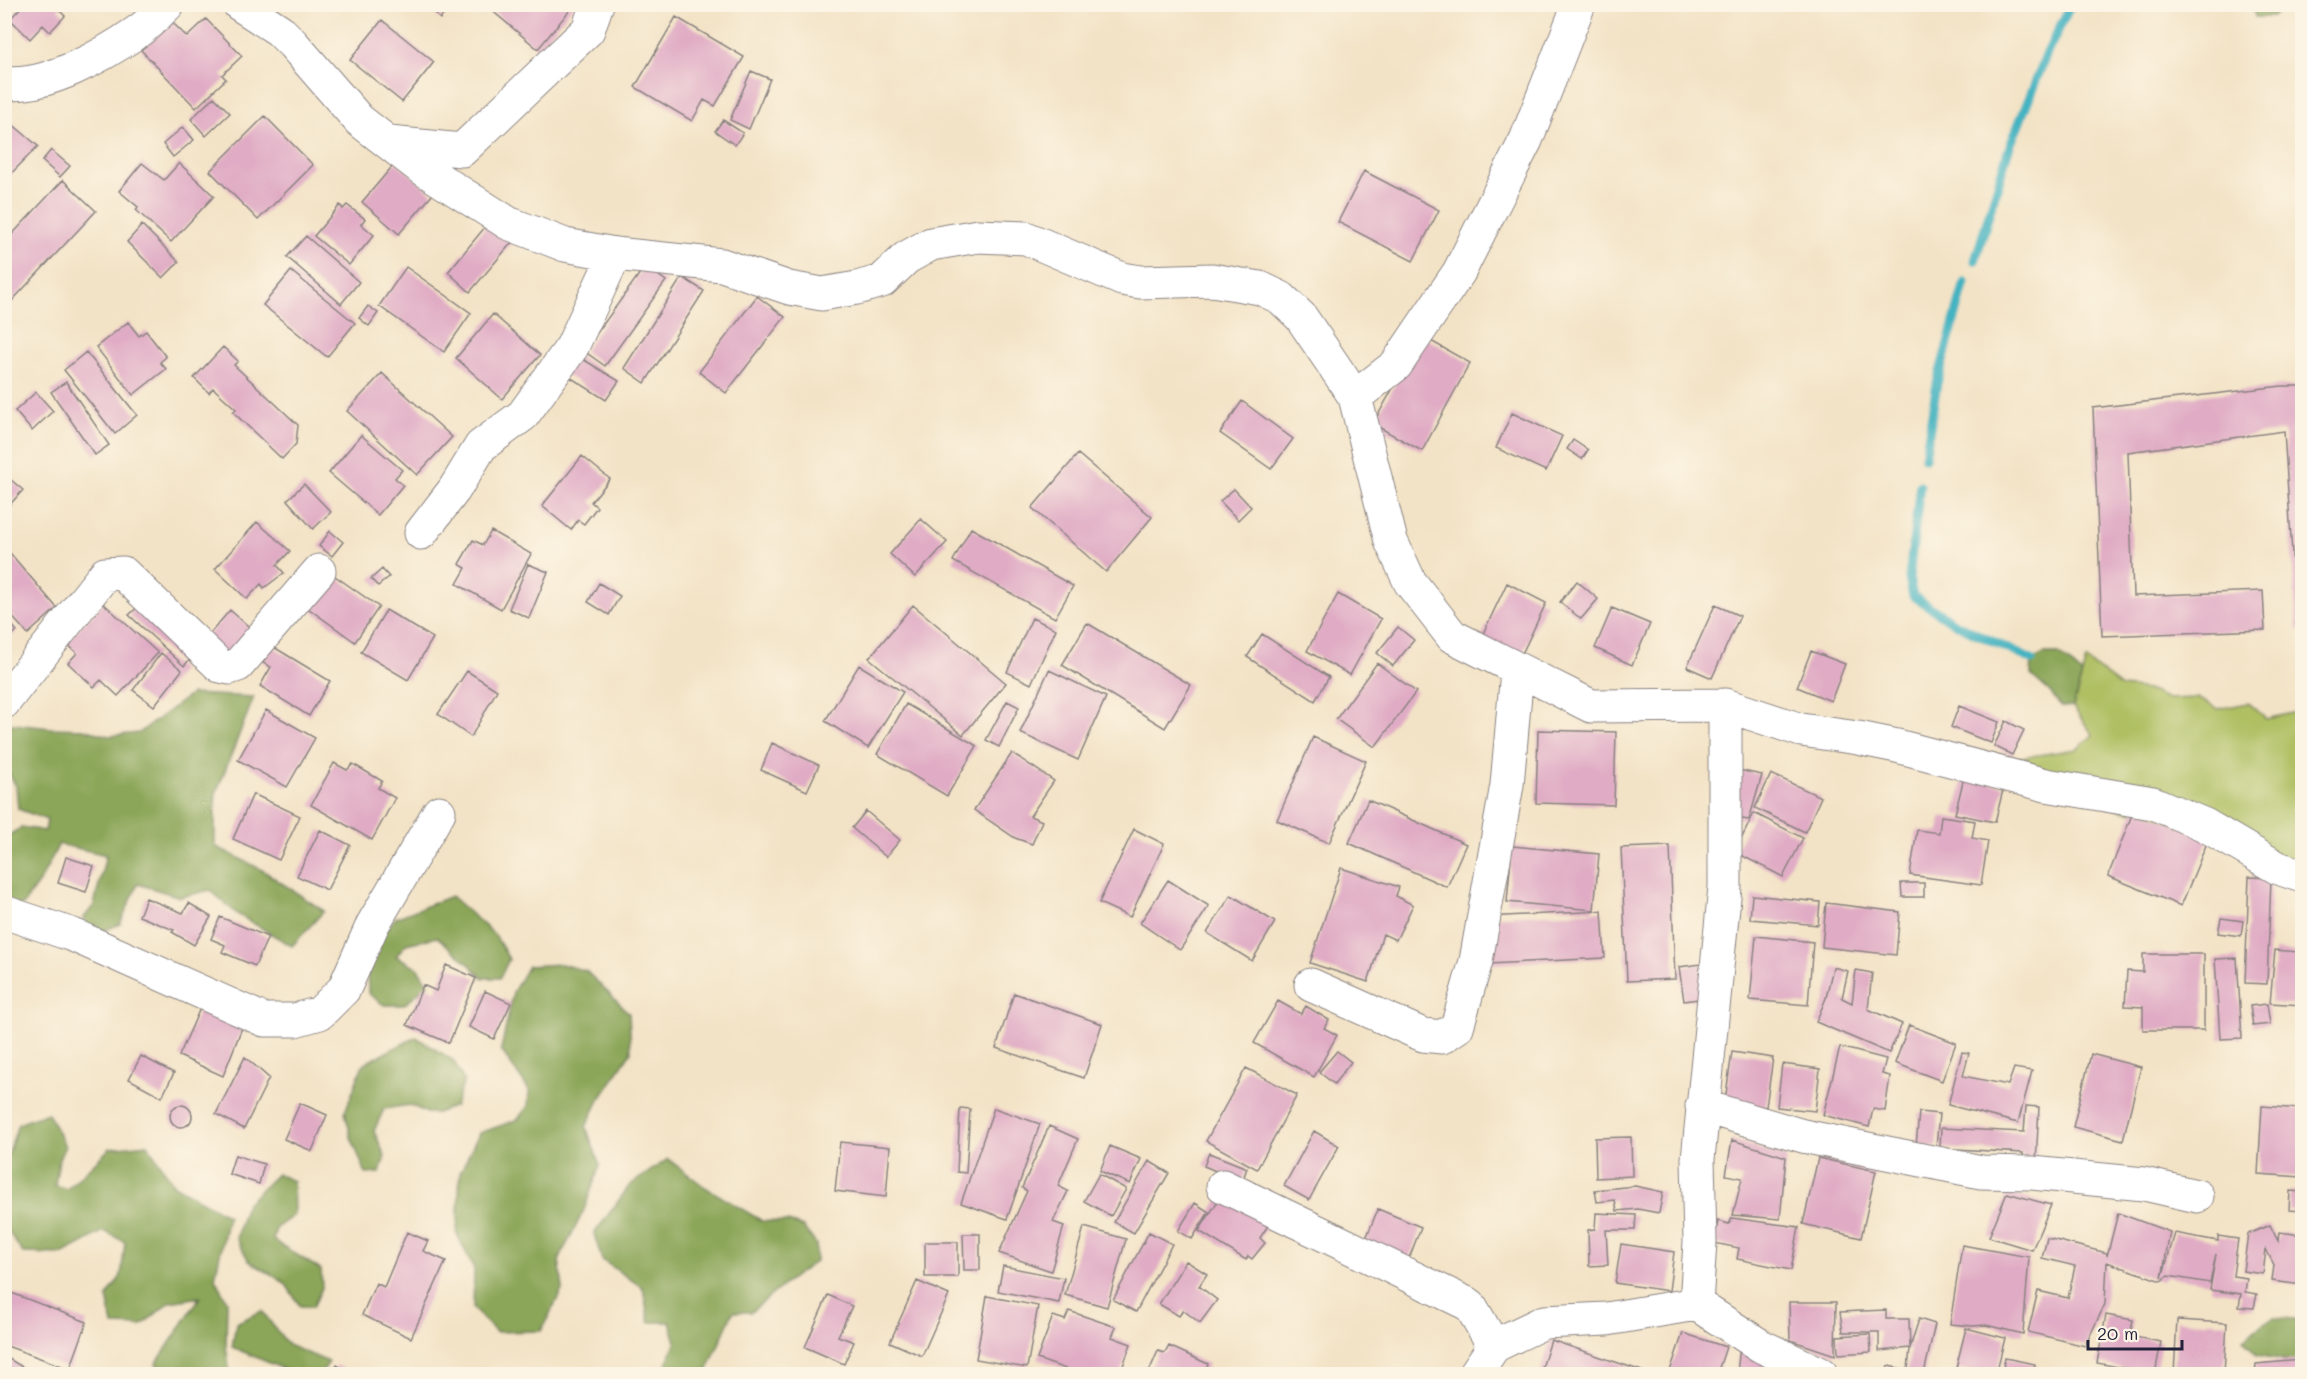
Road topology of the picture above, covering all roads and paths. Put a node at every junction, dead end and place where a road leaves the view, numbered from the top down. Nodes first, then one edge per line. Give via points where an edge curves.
1 (168, 4) edge
2 (239, 4) edge
3 (597, 4) edge
4 (1579, 4) edge
5 (4, 83) edge
6 (388, 143) junction
7 (615, 254) junction
8 (1355, 397) junction
9 (421, 533) dead end
10 (319, 571) dead end
11 (1517, 671) junction
12 (4, 702) edge
13 (1725, 705) junction
14 (439, 812) dead end
15 (2302, 876) edge
16 (4, 912) edge
17 (1311, 985) dead end
18 (1702, 1106) junction
19 (1223, 1186) dead end
20 (2197, 1196) dead end
21 (1696, 1304) junction
22 (1494, 1346) junction
23 (1475, 1374) edge
24 (1821, 1374) edge

1 - 5 street via 138,32 89,60 47,79 15,85
2 - 6 street via 279,30 359,120
3 - 6 street via 588,30 462,150
4 - 8 street via 1526,140 1460,272 1396,365
6 - 7 street via 508,224 565,245
7 - 8 street via 722,265 789,288 822,294 882,281 906,258 931,244 978,236 1026,238 1122,279 1158,283 1212,280 1260,288 1281,298 1301,317
7 - 9 street via 572,348 523,415 481,447
8 - 11 street via 1391,542 1410,582 1452,636
10 - 12 street via 238,665 230,668 220,666 123,573 105,574
11 - 13 street via 1591,706
11 - 17 street via 1507,785 1476,961 1457,1027 1442,1037 1423,1035
13 - 15 street via 1801,730 1897,746 2046,785 2153,803 2205,825 2278,868
13 - 18 street via 1725,887
14 - 16 street via 372,924 344,989 320,1013 295,1020 264,1020 73,935
18 - 20 street via 1803,1136 1981,1172 2144,1184
18 - 21 street
19 - 22 street via 1470,1305
21 - 22 street via 1607,1319 1544,1322
21 - 24 street via 1761,1346
22 - 23 street

